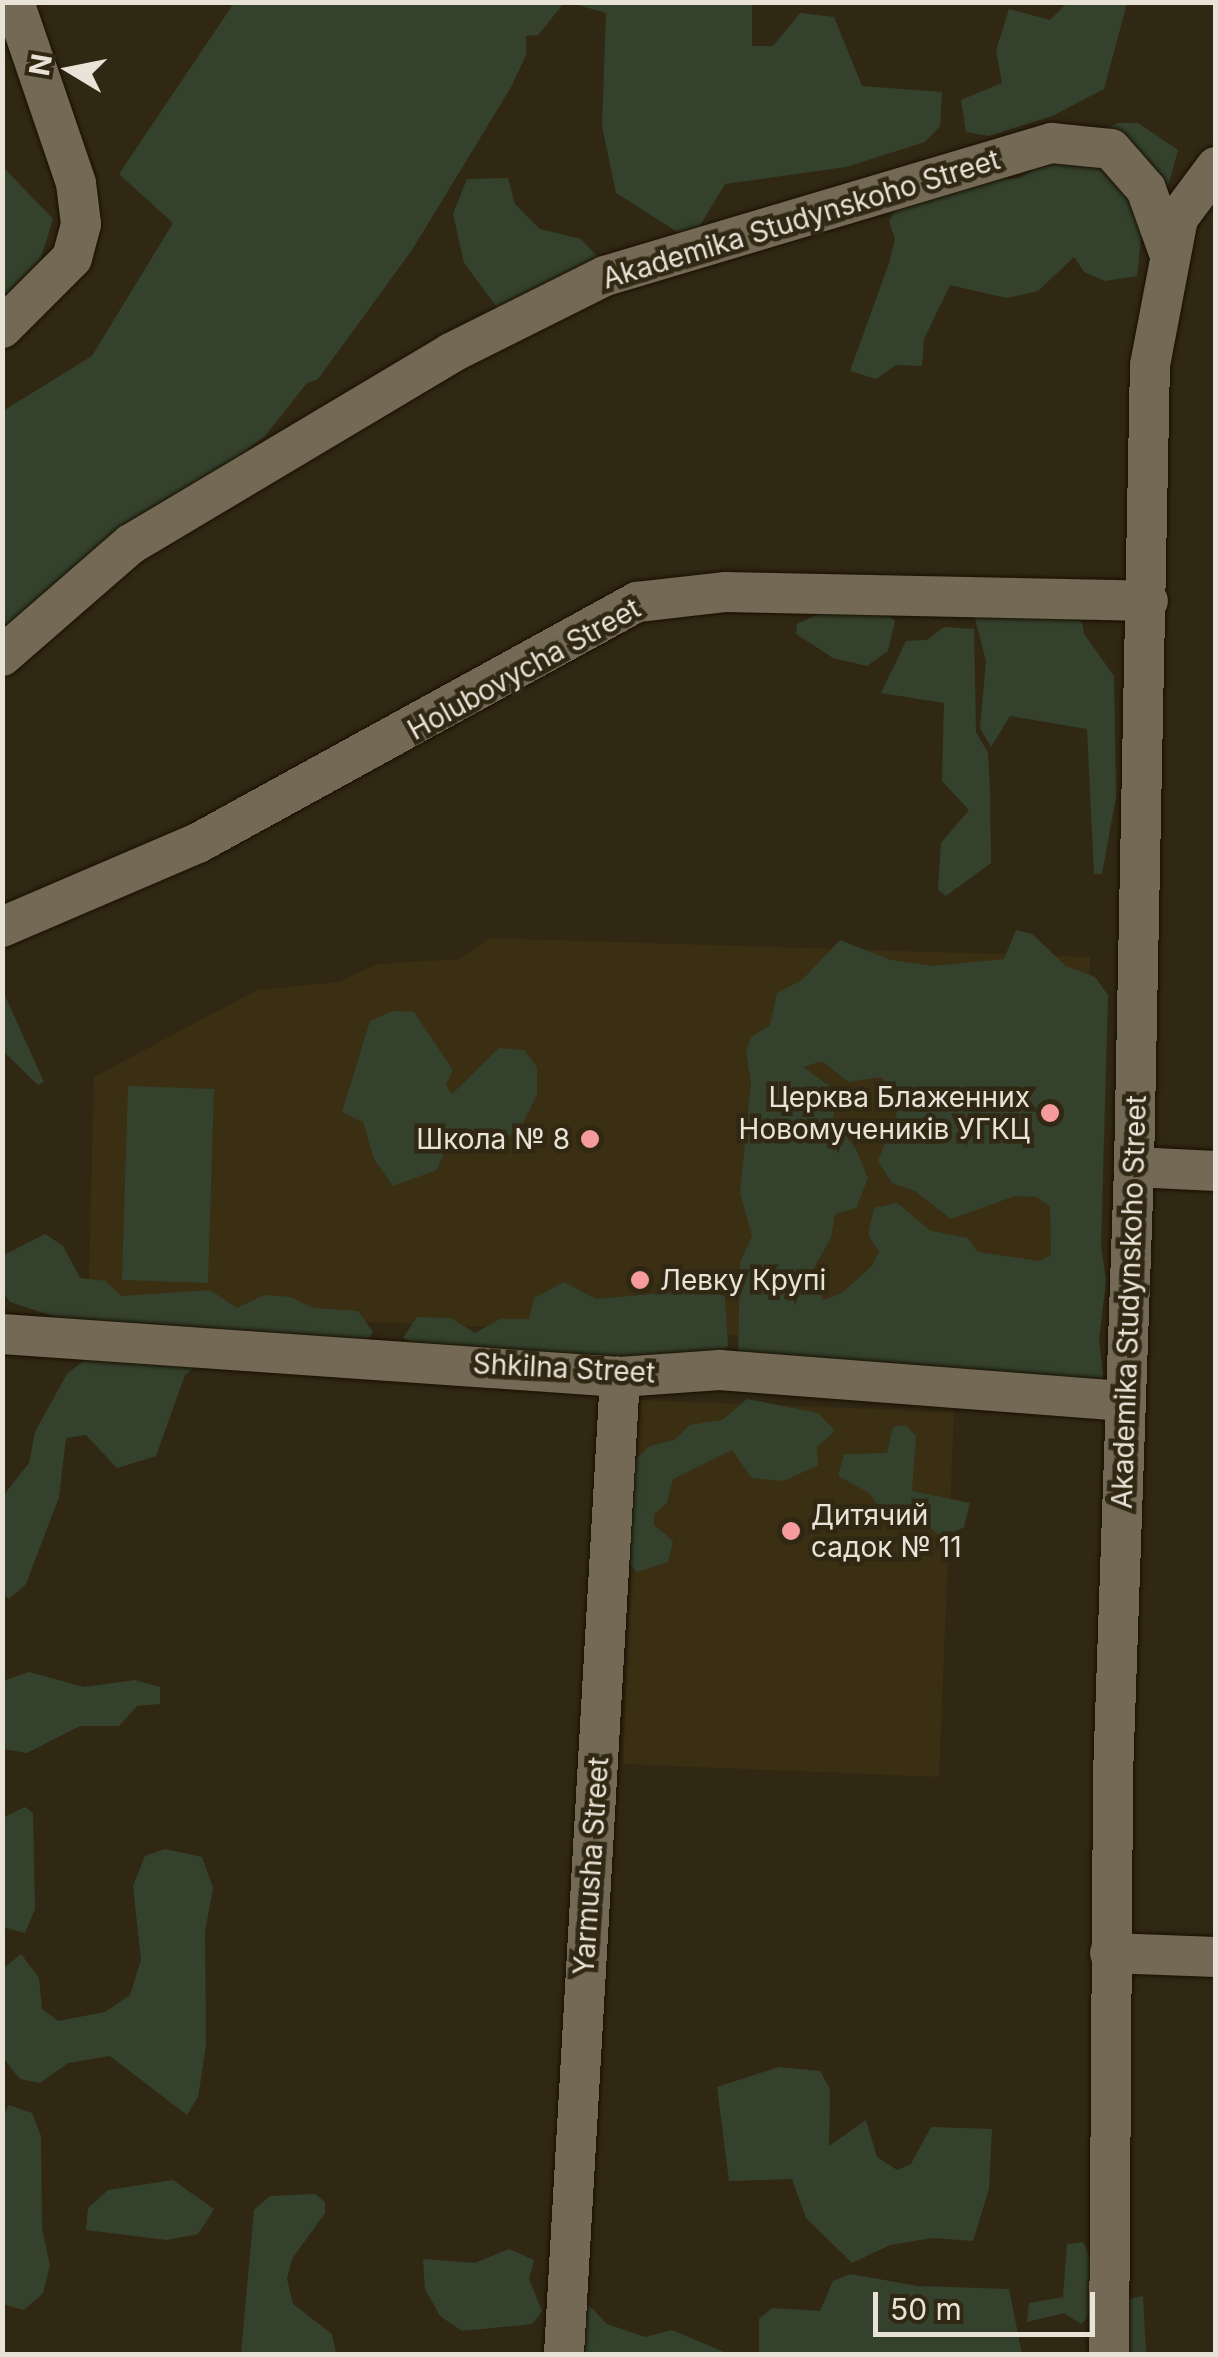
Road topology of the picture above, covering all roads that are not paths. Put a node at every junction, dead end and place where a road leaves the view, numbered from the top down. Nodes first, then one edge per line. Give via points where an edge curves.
1 (14, 2) edge
2 (1216, 167) edge
3 (1168, 250) junction
4 (2, 328) edge
5 (1148, 601) junction
6 (2, 656) edge
7 (2, 927) edge
8 (1134, 1166) junction
9 (1216, 1171) edge
10 (2, 1334) edge
11 (620, 1378) junction
12 (1125, 1401) junction
13 (1110, 1952) junction
14 (1216, 1957) edge
15 (564, 2354) edge
16 (1109, 2354) edge

1 - 4 street via 76,183 81,224 72,258
2 - 3 street, Akademika Studynskoho Street via 1178,218
3 - 5 street, Akademika Studynskoho Street via 1150,365
3 - 6 street, Akademika Studynskoho Street via 1146,189 1111,149 1052,143 605,276 451,353 131,544
5 - 7 street, Holubovycha Street via 726,592 638,602 198,843
5 - 8 street, Akademika Studynskoho Street
8 - 9 street
8 - 12 street, Akademika Studynskoho Street
10 - 11 street, Shkilna Street
11 - 12 street, Shkilna Street via 720,1370
11 - 15 street, Yarmusha Street
12 - 13 street, Akademika Studynskoho Street
13 - 14 street
13 - 16 street, Akademika Studynskoho Street

